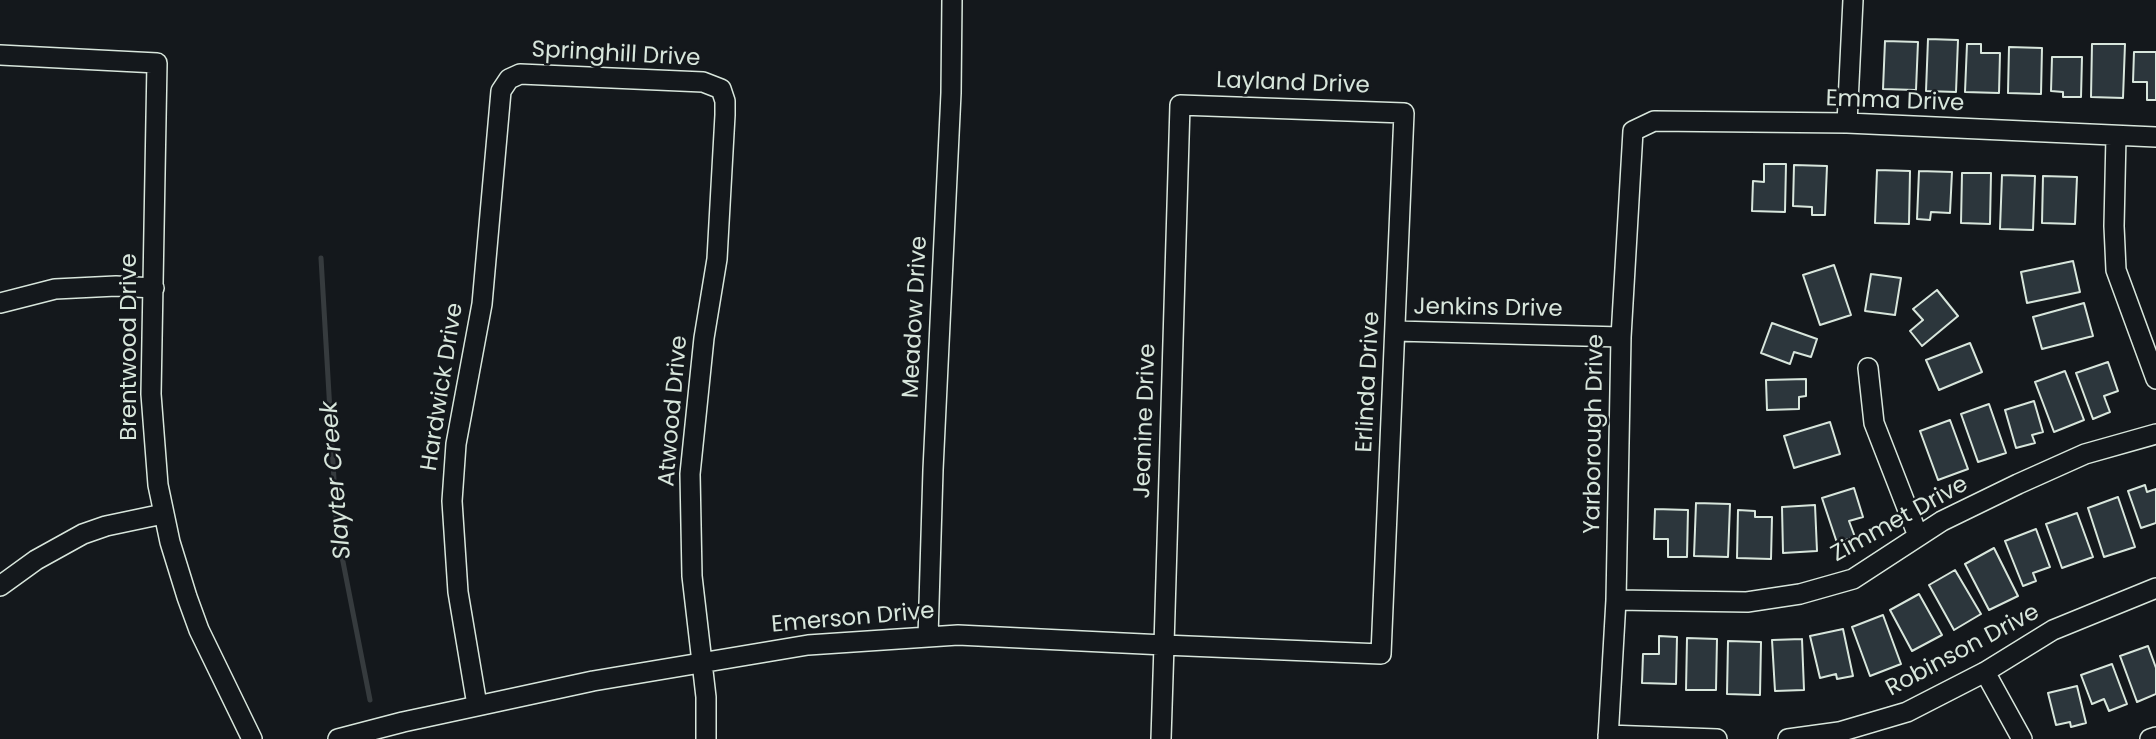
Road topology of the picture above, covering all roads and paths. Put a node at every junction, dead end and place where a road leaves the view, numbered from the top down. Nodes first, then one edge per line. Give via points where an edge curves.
1 (952, 0) edge
2 (1853, 0) edge
3 (0, 55) edge
4 (509, 79) joint
5 (721, 89) joint
6 (1180, 105) joint
7 (1404, 113) joint
8 (1847, 124) junction
9 (1633, 131) joint
10 (2116, 136) junction
11 (2156, 137) edge
12 (154, 288) junction
13 (0, 303) edge
14 (1396, 331) junction
15 (1621, 337) junction
16 (1868, 368) dead end
17 (2156, 379) edge
18 (2156, 435) edge
19 (163, 514) junction
20 (1918, 536) junction
21 (0, 586) edge
22 (2156, 588) edge
23 (1616, 600) junction
24 (929, 637) junction
25 (1164, 645) junction
26 (1381, 654) joint
27 (703, 662) junction
28 (1985, 672) junction
29 (477, 705) junction
30 (1608, 737) edge
31 (2156, 737) edge
32 (253, 739) edge
33 (338, 739) edge
34 (706, 739) edge
35 (1161, 739) edge
36 (1717, 739) edge
37 (1788, 739) edge
38 (2022, 739) edge
39 (2150, 739) edge

1 - 24 street, Meadow Drive
2 - 8 street
3 - 12 street, Brentwood Drive via 157,63
4 - 5 street, Springhill Drive via 520,74 703,82
4 - 29 street, Hardwick Drive via 498,105 482,304 456,444 452,501 458,592
5 - 27 street, Atwood Drive via 725,115 717,259 690,474 692,576
6 - 7 street, Layland Drive
6 - 25 street, Jeanine Drive
7 - 14 street, Erlinda Drive
8 - 9 street, Emma Drive via 1654,121
8 - 10 street, Emma Drive
9 - 15 street, Yarborough Drive
10 - 11 street, Emma Drive
10 - 17 street via 2116,270
12 - 13 street via 55,289
12 - 19 street, Brentwood Drive via 151,394
14 - 15 street, Jenkins Drive
14 - 26 street, Erlinda Drive
15 - 23 street, Yarborough Drive
16 - 20 street via 1874,424
18 - 20 street, Zimmet Drive via 2085,454
19 - 21 street via 83,534 36,559
19 - 32 street, Brentwood Drive via 199,630
20 - 23 street, Zimmet Drive via 1853,579 1800,594 1747,602
22 - 28 street, Robinson Drive via 2053,630
23 - 30 street, Yarborough Drive
24 - 25 street, Emerson Drive
24 - 27 street, Emerson Drive via 807,645
25 - 26 street, Emerson Drive
25 - 35 street, Jeanine Drive
27 - 29 street, Emerson Drive
27 - 34 street, Atwood Drive
28 - 37 street, Robinson Drive via 1907,712 1839,732
28 - 38 street
29 - 33 street, Emerson Drive
30 - 36 street
31 - 39 street

